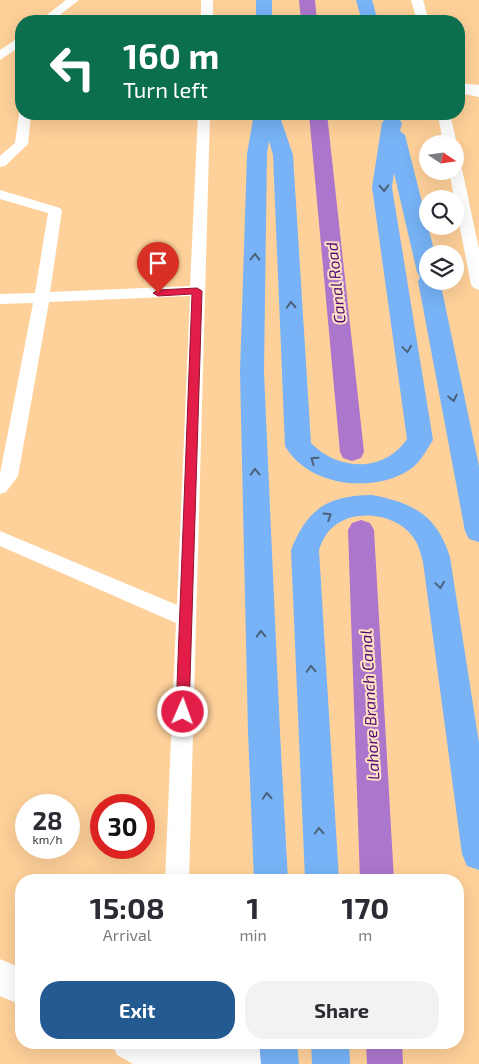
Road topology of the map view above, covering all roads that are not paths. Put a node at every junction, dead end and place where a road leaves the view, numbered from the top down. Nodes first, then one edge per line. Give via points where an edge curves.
1 (72, 0) edge
2 (207, 0) edge
3 (264, 0) edge
4 (364, 0) edge
5 (417, 0) edge
6 (53, 15) edge
7 (207, 15) edge
8 (264, 15) edge
9 (368, 15) edge
10 (421, 15) edge
11 (15, 45) edge
12 (0, 56) edge
13 (465, 89) edge
14 (479, 91) edge
15 (24, 120) edge
16 (204, 120) edge
17 (262, 120) edge
18 (272, 120) edge
19 (391, 120) edge
20 (391, 120) edge
21 (445, 120) edge
22 (448, 135) edge
23 (0, 163) edge
24 (457, 180) edge
25 (0, 194) edge
26 (422, 245) edge
27 (479, 285) edge
28 (431, 290) edge
29 (197, 291) junction
30 (42, 297) junction
31 (0, 298) edge
32 (0, 487) edge
33 (479, 531) edge
34 (0, 538) edge
35 (186, 618) junction
36 (479, 854) edge
37 (177, 874) edge
38 (271, 874) edge
39 (322, 874) edge
40 (0, 977) edge
41 (15, 984) edge
42 (150, 1049) edge
43 (330, 1049) edge
44 (279, 1054) edge
45 (171, 1056) edge
46 (331, 1064) edge

1 - 6 street
2 - 7 street
3 - 8 highway
4 - 9 highway
5 - 10 street
11 - 12 street
13 - 14 street
15 - 23 street via 20,144
16 - 29 street
38 -> 17 highway via 252,372 257,154
19 -> 18 highway via 382,187 420,440 414,452 393,468 352,474 313,461 298,446 283,155
20 - 26 highway
21 - 22 street
24 - 27 street
25 - 30 street via 55,211
28 -> 33 highway
29 - 30 street
29 - 35 street
30 - 31 street
30 - 32 street via 10,476
34 - 35 street
35 - 37 street
39 -> 36 highway via 305,550 308,537 324,517 358,506 390,509 406,516 421,527 434,548
40 - 41 street
42 - 45 street
43 - 46 highway
44 - 45 street

